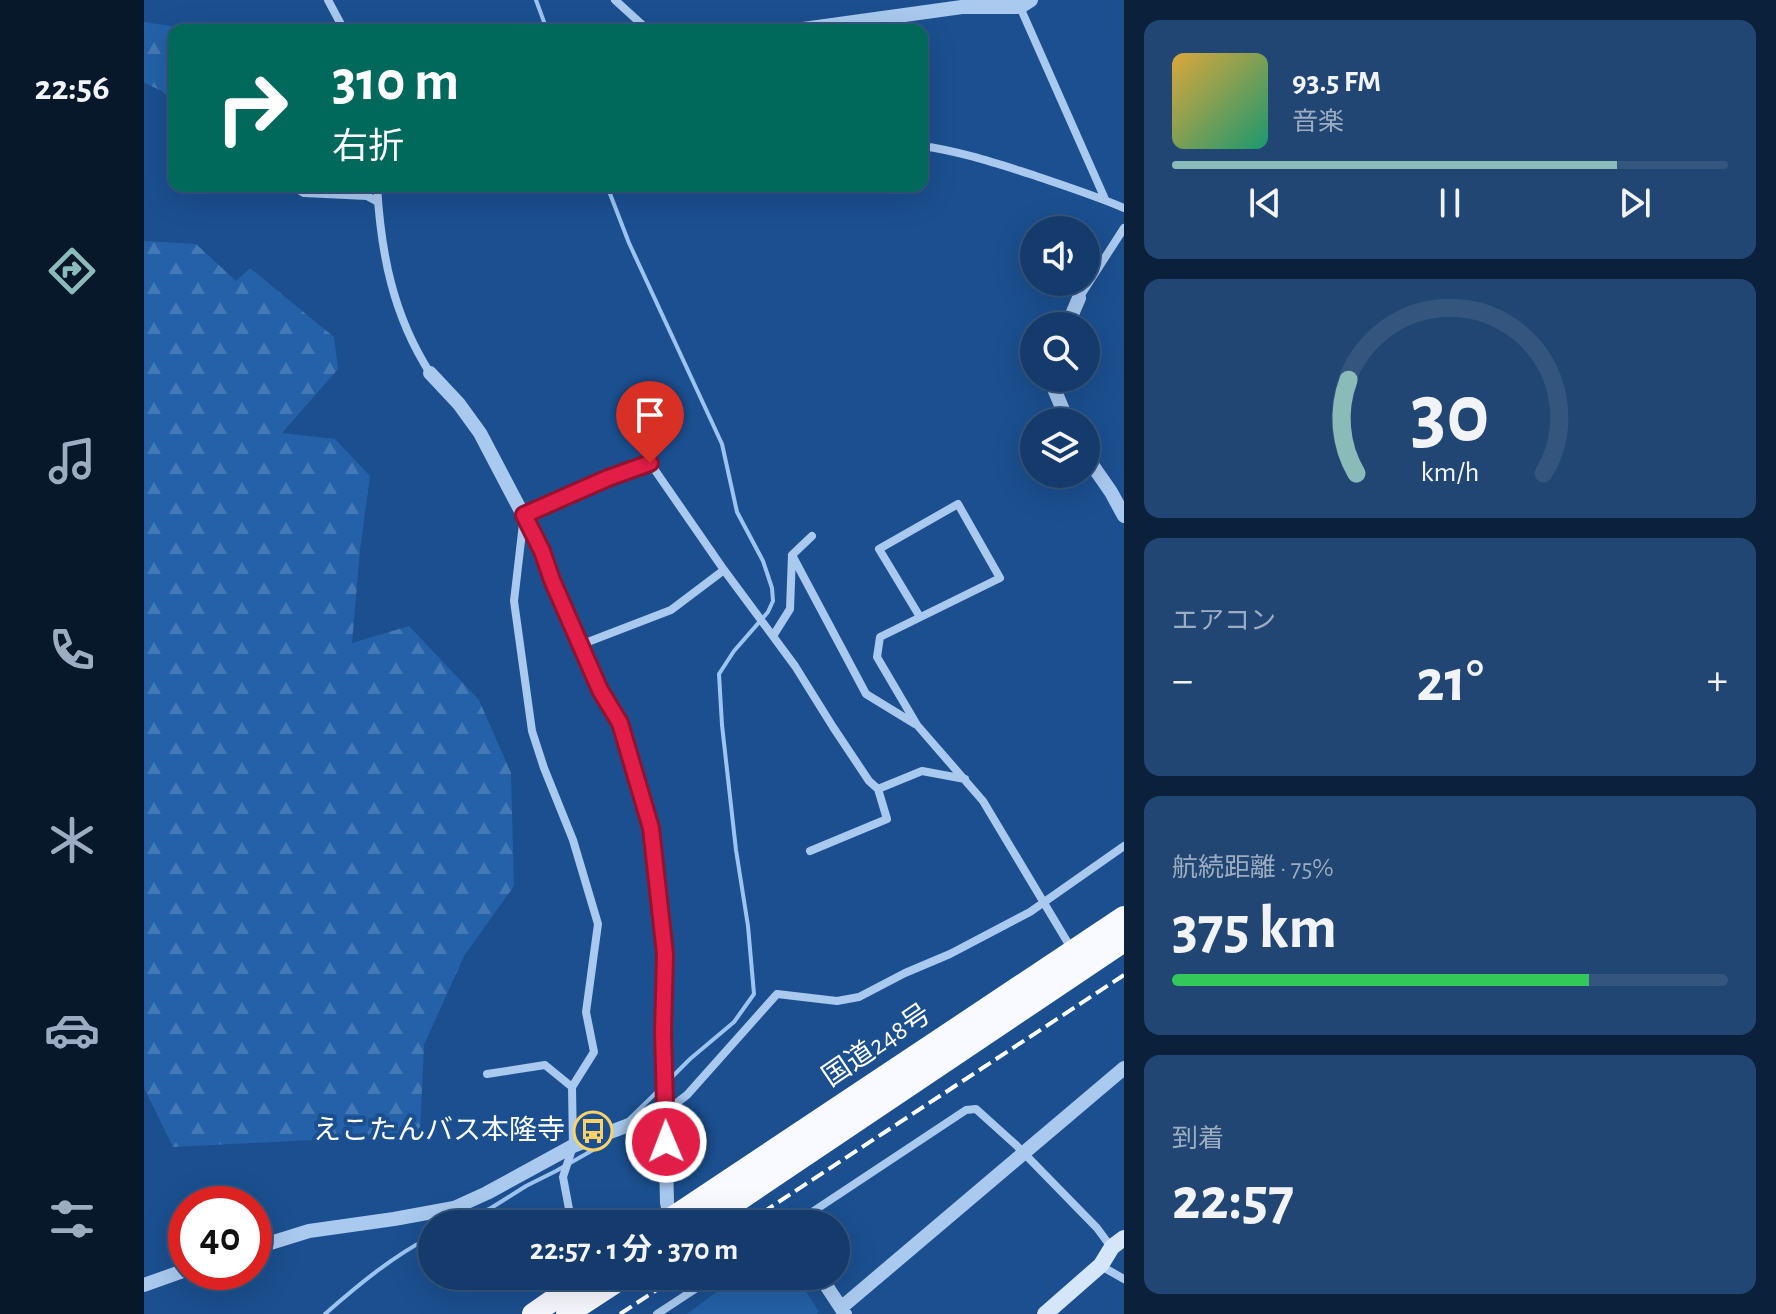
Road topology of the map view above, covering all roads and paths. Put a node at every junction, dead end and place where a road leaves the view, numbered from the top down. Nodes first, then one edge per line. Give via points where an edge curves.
1 (328, 0) edge
2 (615, 0) edge
3 (1025, 4) edge
4 (341, 24) edge
5 (641, 24) edge
6 (839, 24) edge
7 (928, 147) edge
8 (302, 192) edge
9 (377, 192) edge
10 (1106, 200) junction
11 (378, 202) junction
12 (1124, 208) edge
13 (1124, 228) edge
14 (1079, 298) joint
15 (1073, 312) edge
16 (430, 373) joint
17 (1100, 470) edge
18 (1117, 487) edge
19 (524, 515) junction
20 (1124, 516) edge
21 (812, 536) dead end
22 (792, 555) junction
23 (724, 570) junction
24 (920, 617) junction
25 (773, 636) junction
26 (580, 645) junction
27 (917, 725) junction
28 (965, 779) junction
29 (878, 789) junction
30 (1124, 846) edge
31 (810, 851) dead end
32 (1045, 902) junction
33 (1124, 917) edge
34 (1124, 941) edge
35 (1078, 960) junction
36 (1124, 1068) edge
37 (487, 1074) dead end
38 (572, 1087) junction
39 (666, 1111) junction
40 (573, 1146) junction
41 (1024, 1154) junction
42 (569, 1209) dead end
43 (668, 1210) edge
44 (688, 1210) edge
45 (723, 1210) edge
46 (815, 1210) edge
47 (272, 1242) edge
48 (1118, 1243) edge
49 (1101, 1265) junction
50 (168, 1276) edge
51 (1124, 1279) edge
52 (144, 1285) edge
53 (568, 1290) edge
54 (604, 1290) edge
55 (694, 1290) edge
56 (828, 1290) edge
57 (840, 1312) edge
58 (533, 1314) edge
59 (567, 1314) edge
60 (657, 1314) edge
61 (1045, 1314) edge

1 - 4 street
2 - 5 street
3 - 6 street
3 - 10 street
7 - 10 street
8 - 11 street via 367,196
9 - 11 street
10 - 12 street
11 - 16 street via 388,275 406,330
13 - 14 street
14 - 15 street
16 - 19 street via 480,433
17 - 18 street
18 - 20 street
19 - 23 street via 650,463
19 - 26 street
19 - 38 street via 514,601 532,731 598,924 586,1012 594,1052
21 - 22 street
22 - 25 street via 790,609
22 - 27 street via 866,694
23 - 25 street
23 - 26 street via 671,610
24 - 24 street via 1000,578 958,504 879,549
24 - 27 street via 880,637 877,657
25 - 29 street
26 - 39 street via 620,723 651,828 665,954
27 - 28 street
28 - 29 street via 922,771
28 - 32 street
29 - 31 street via 887,819
30 - 32 street
32 - 35 street
32 - 39 street via 859,997 837,1001 777,994 687,1095
33 - 35 highway, 国道248号
34 - 35 highway, 国道248号
35 - 44 highway, 国道248号
35 - 45 highway, 国道248号
36 - 41 street
37 - 38 street via 545,1065
38 - 40 street
39 - 40 street
39 - 43 street
40 - 42 street via 563,1177
40 - 47 street via 454,1208 309,1231
41 - 46 street via 983,1114 966,1110
41 - 48 street
41 - 57 street
48 - 49 main road
49 - 51 street
49 - 61 main road
50 - 52 street
53 - 58 highway
54 - 59 highway
55 - 60 street
56 - 57 street

